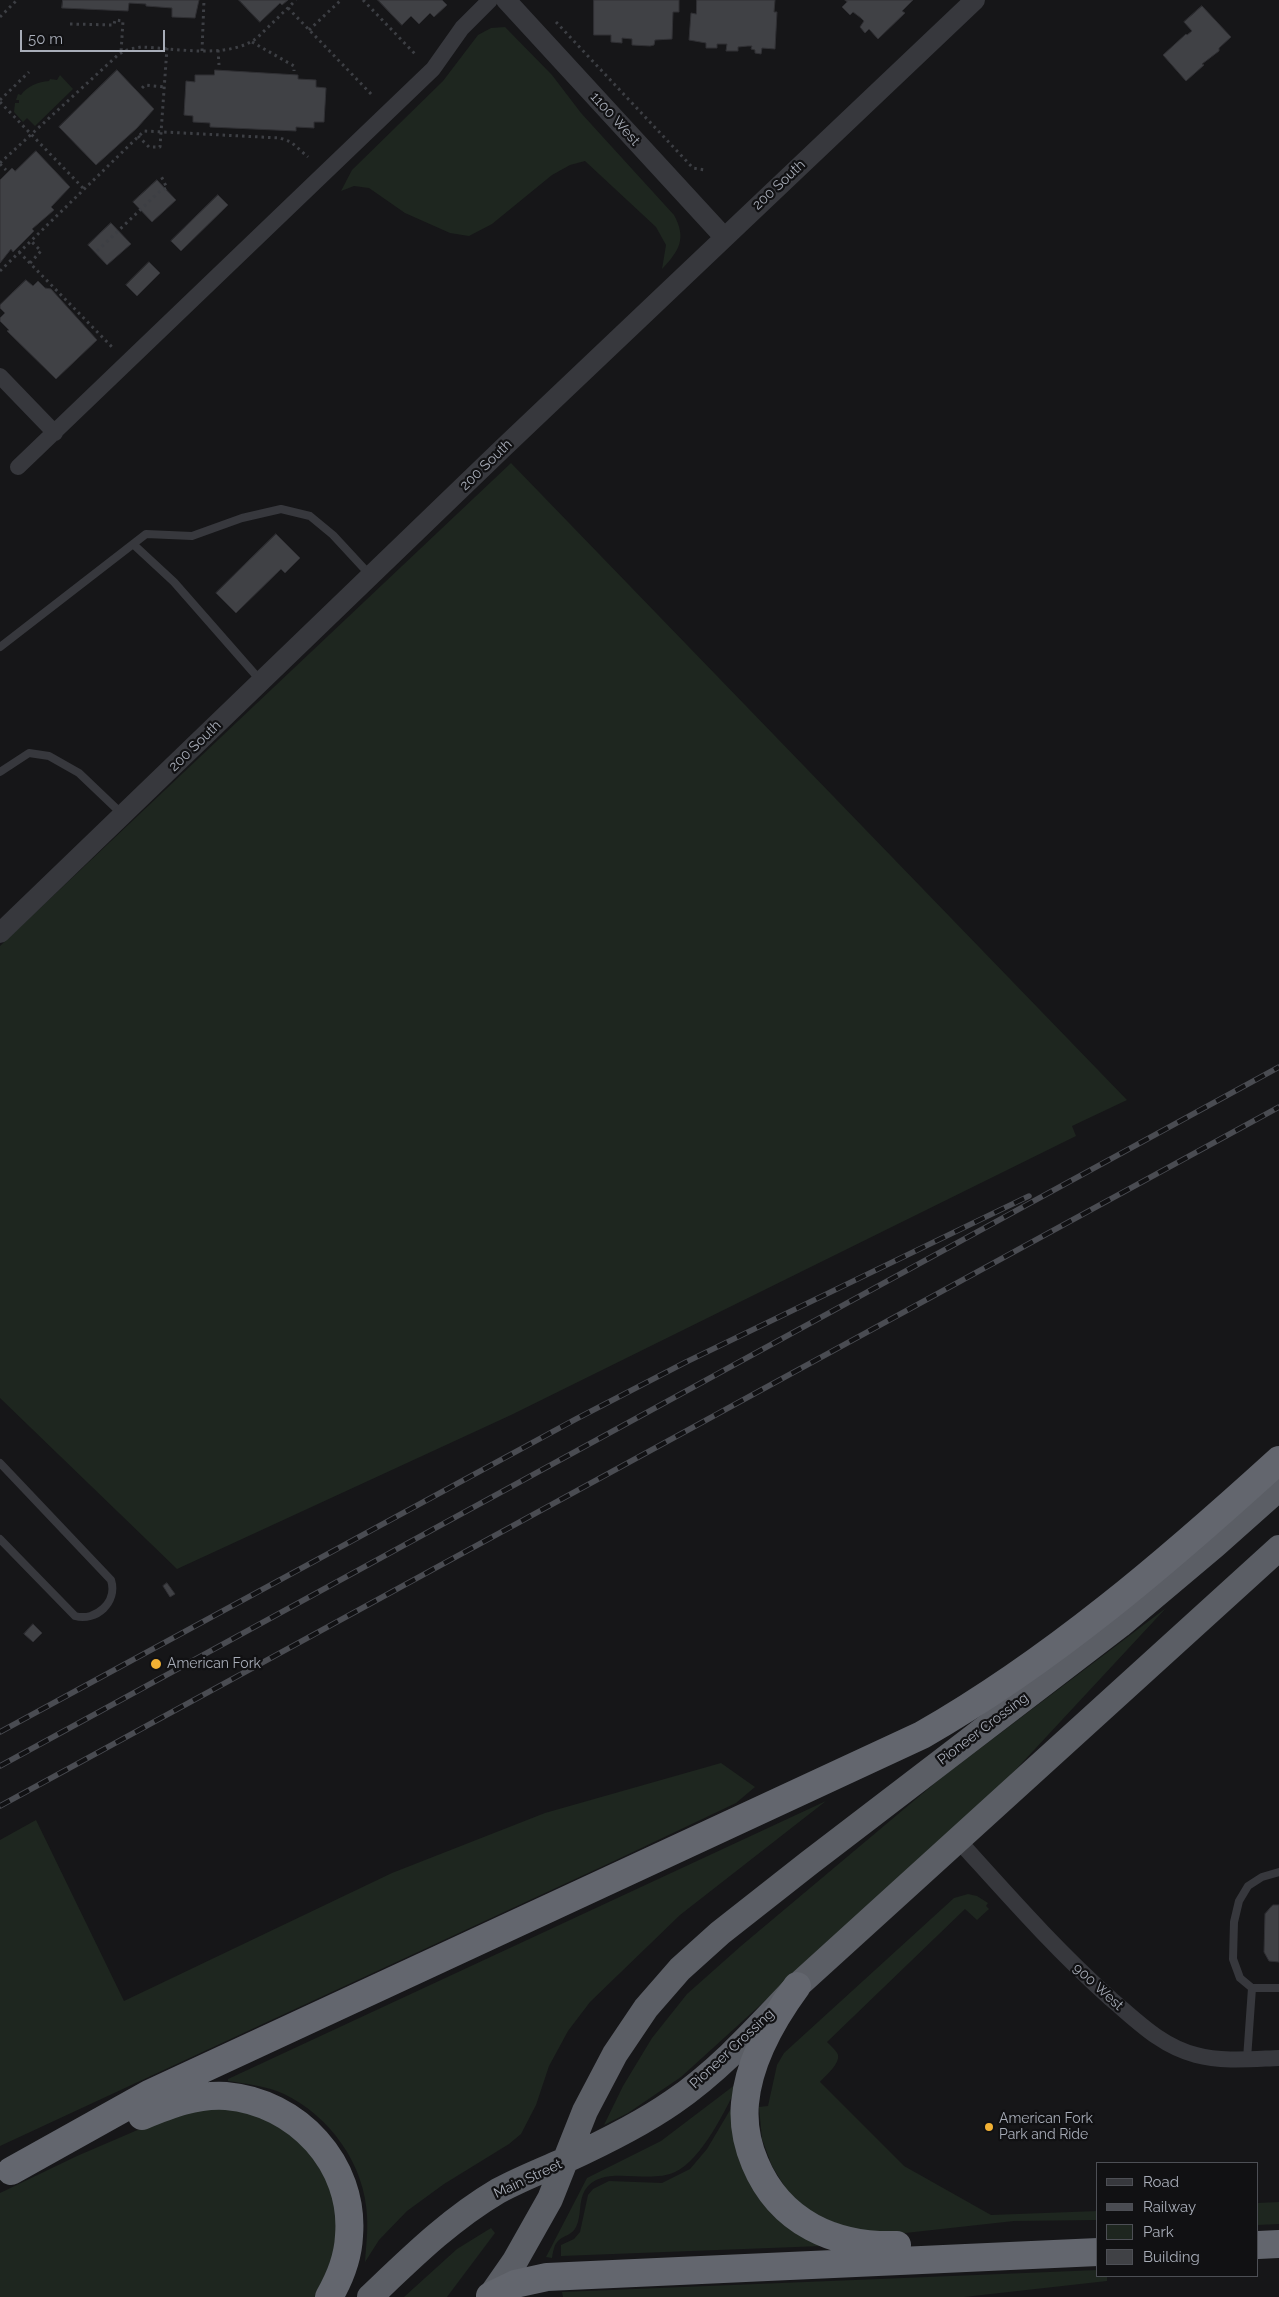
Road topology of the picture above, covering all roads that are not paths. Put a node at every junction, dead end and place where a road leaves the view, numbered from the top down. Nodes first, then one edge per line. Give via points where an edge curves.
1 (490, 0) edge
2 (506, 0) edge
3 (975, 0) edge
4 (724, 238) junction
5 (0, 376) edge
6 (55, 433) junction
7 (18, 467) dead end
8 (133, 544) junction
9 (371, 575) junction
10 (0, 647) edge
11 (262, 682) junction
12 (0, 772) edge
13 (123, 815) junction
14 (0, 933) edge
15 (1279, 1460) edge
16 (0, 1463) edge
17 (1279, 1488) edge
18 (0, 1540) edge
19 (1279, 1548) edge
20 (958, 1840) junction
21 (1279, 1872) edge
22 (797, 1986) junction
23 (1252, 1988) junction
24 (1279, 1988) edge
25 (1247, 2058) junction
26 (1279, 2058) edge
27 (567, 2159) junction
28 (6, 2174) edge
29 (1096, 2240) edge
30 (1279, 2244) edge
31 (1259, 2245) edge
32 (1096, 2252) edge
33 (329, 2297) edge
34 (370, 2297) edge
35 (490, 2297) edge

1 - 6 street via 462,28 433,69
2 - 4 street, 1100 West
3 - 4 street, 200 South
4 - 9 street, 200 South
5 - 6 street
6 - 7 street
8 - 9 lane via 146,534 192,536 242,518 282,509 310,516
8 - 10 lane
8 - 11 lane via 174,582
9 - 11 street, 200 South
11 - 13 street, 200 South
12 - 13 lane via 29,753 48,756 79,772
13 - 14 street, 200 South
15 - 28 highway via 1195,1536 1101,1612 1001,1686 922,1735 149,2094
16 - 18 lane via 111,1580 112,1598 107,1606 92,1615 75,1616
17 - 27 highway, Pioneer Crossing via 1120,1625 702,1948 657,1994 615,2054 585,2111
19 - 20 highway, Pioneer Crossing
20 - 22 highway, Pioneer Crossing
20 - 25 street, 900 West via 1069,1961 1148,2032 1172,2046 1195,2054
21 - 23 lane via 1248,1886 1239,1901 1234,1922 1233,1959 1240,1978
22 - 27 highway, Pioneer Crossing via 734,2051 675,2101 636,2125
22 - 29 highway via 761,2046 747,2086 745,2104 747,2138 754,2160 765,2184 789,2213 839,2239 877,2245
23 - 24 lane
23 - 25 lane
25 - 26 street, 900 West
27 - 34 highway, Main Street via 511,2184 469,2210 424,2246
27 - 35 highway, Main Street via 529,2238
28 - 33 highway via 192,2098 241,2098 271,2107 298,2123 320,2145 331,2161 346,2197 349,2216 347,2252 343,2269
30 - 31 highway
32 - 35 highway via 546,2277 515,2284

